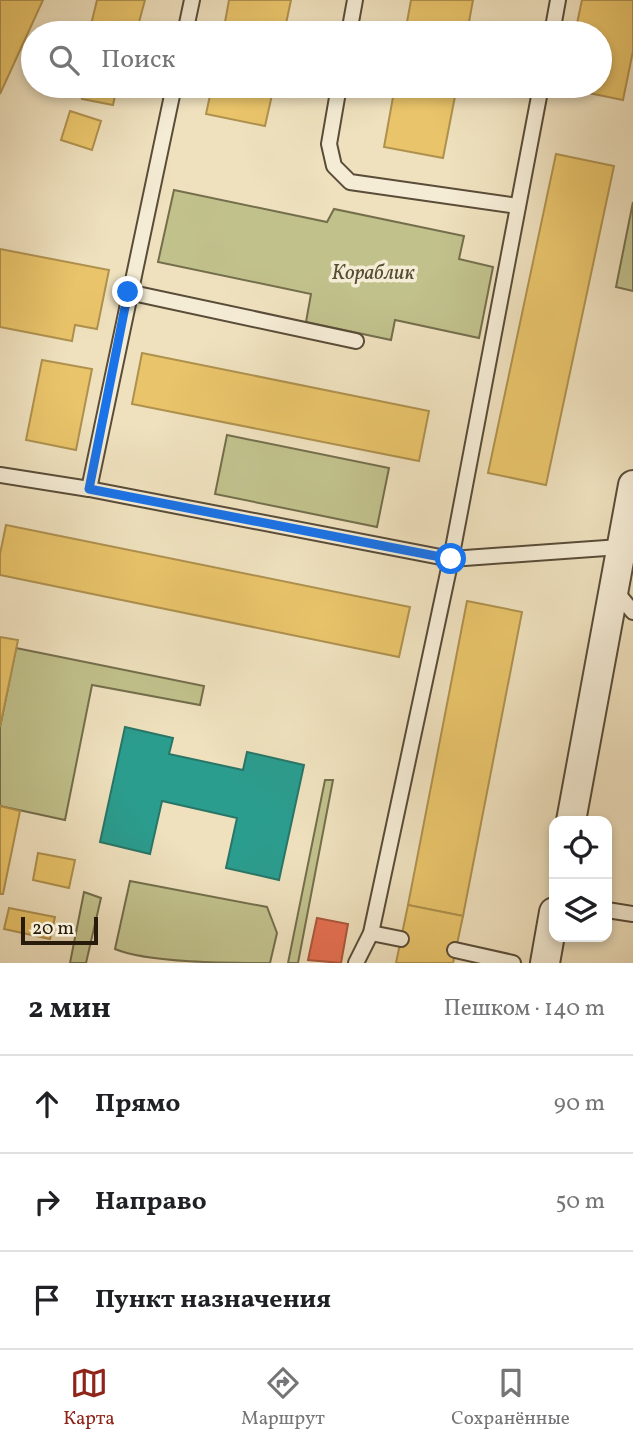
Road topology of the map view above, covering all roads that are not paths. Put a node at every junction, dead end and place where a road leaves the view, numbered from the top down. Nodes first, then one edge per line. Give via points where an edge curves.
1 (192, 0) edge
2 (355, 0) edge
3 (558, 0) edge
4 (188, 21) edge
5 (351, 21) edge
6 (554, 21) edge
7 (171, 98) edge
8 (337, 98) edge
9 (539, 98) edge
10 (518, 206) junction
11 (128, 292) junction
12 (356, 341) dead end
13 (0, 475) edge
14 (633, 485) edge
15 (89, 489) junction
16 (621, 547) junction
17 (451, 559) junction
18 (613, 587) junction
19 (633, 612) edge
20 (572, 816) edge
21 (612, 911) edge
22 (633, 914) edge
23 (371, 933) junction
24 (401, 939) dead end
25 (549, 940) edge
26 (455, 950) dead end
27 (356, 963) edge
28 (513, 963) edge
29 (545, 963) edge

1 - 4 lane
2 - 5 lane
3 - 6 lane
7 - 11 lane
8 - 10 lane via 328,144 334,166 350,182
9 - 10 lane
10 - 17 lane
11 - 12 lane
11 - 15 lane
13 - 15 lane
14 - 16 street
15 - 17 lane
16 - 17 lane
16 - 18 street
17 - 23 lane
18 - 19 lane
18 - 20 street
21 - 22 lane
23 - 24 lane
23 - 27 lane
25 - 29 street
26 - 28 lane

